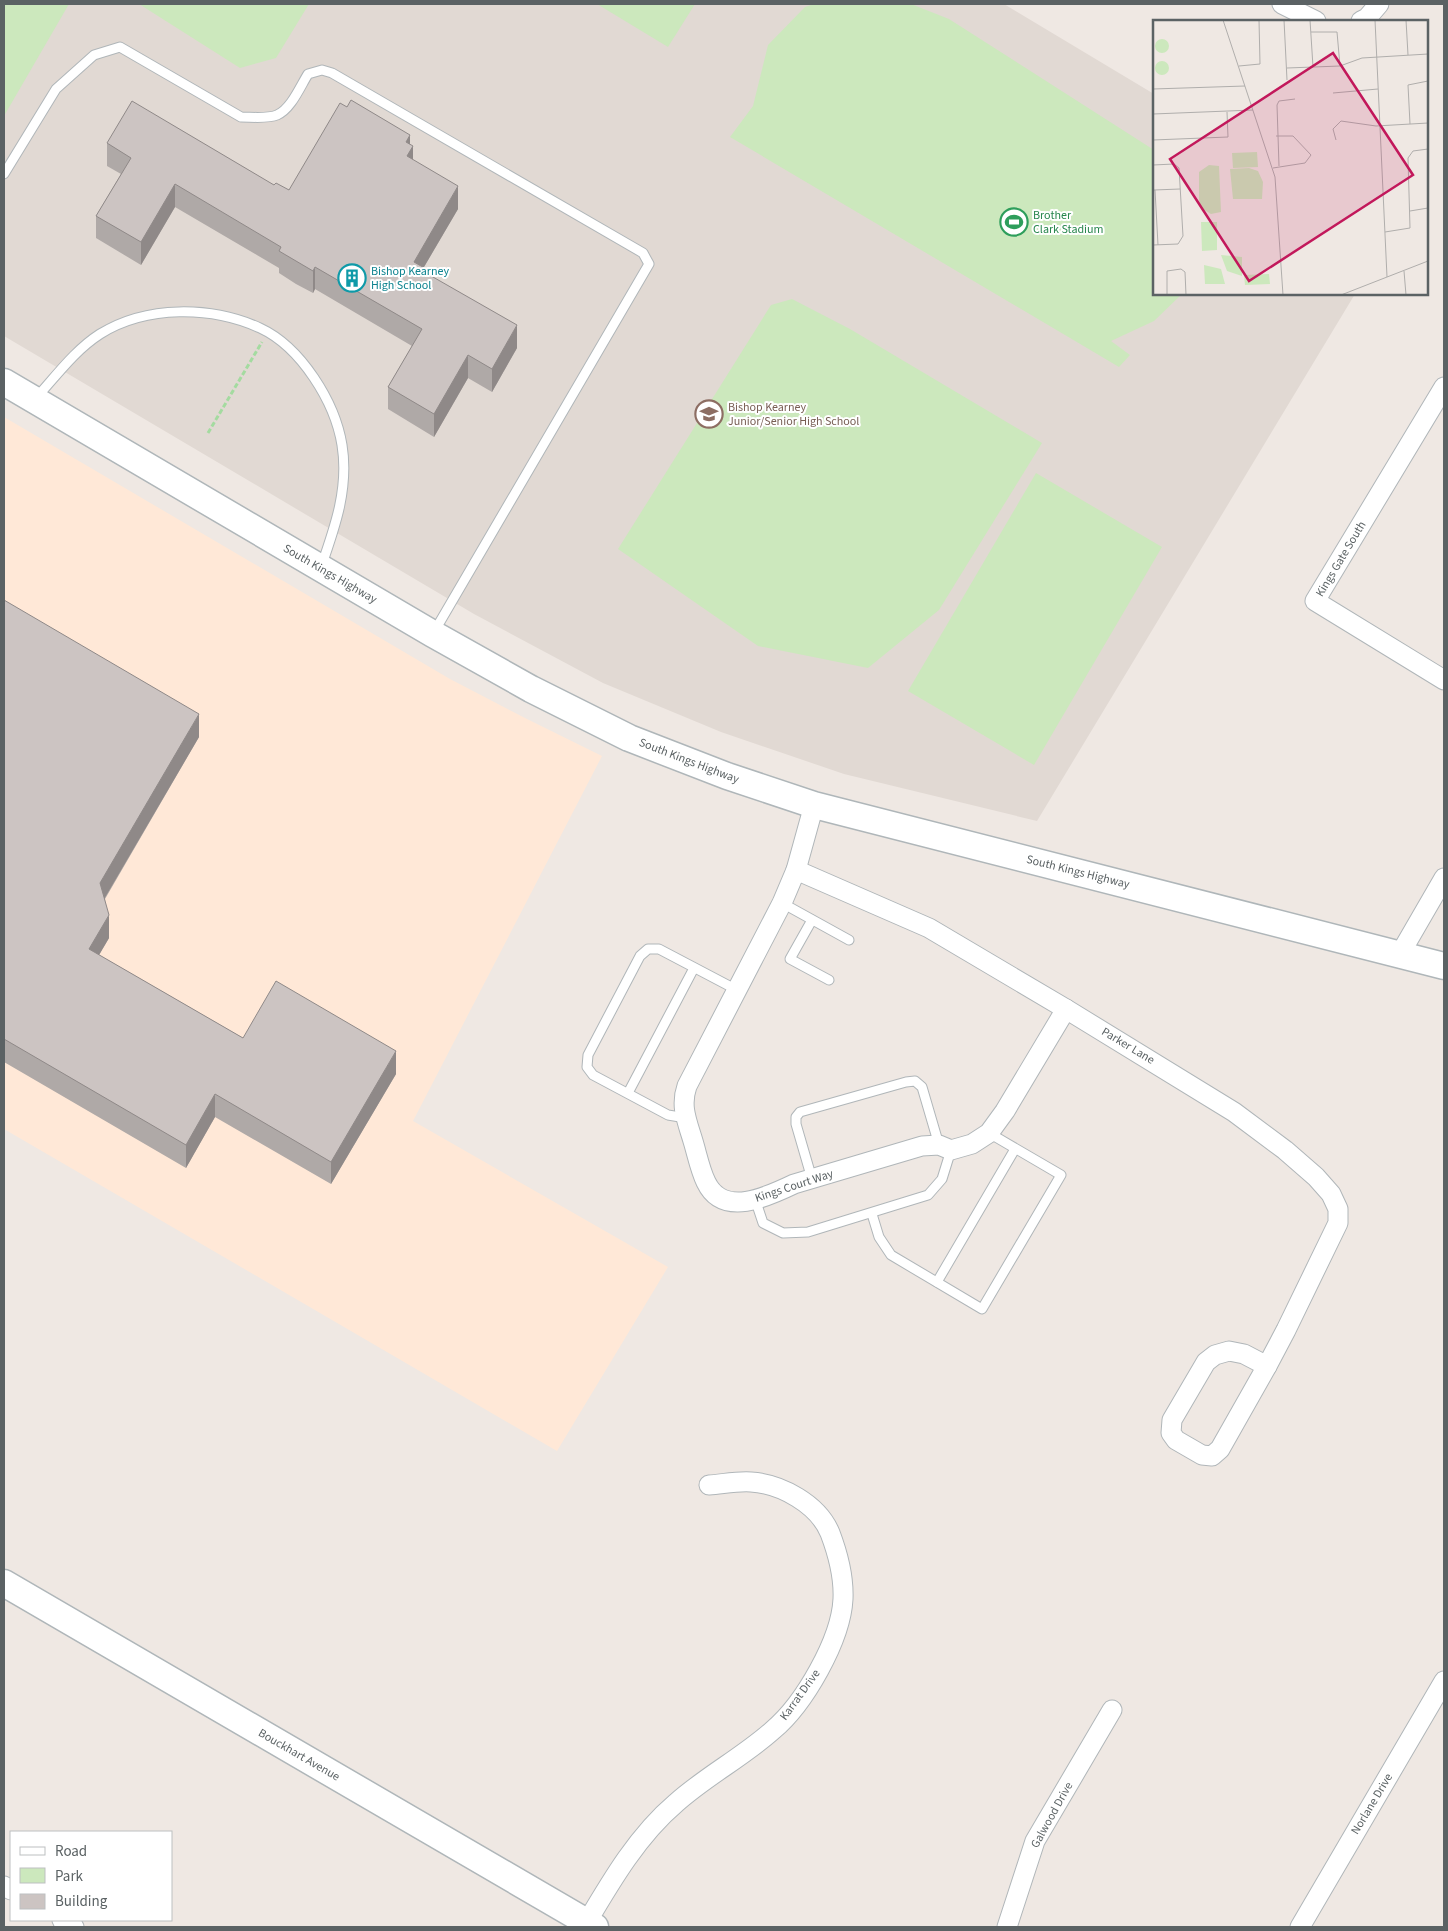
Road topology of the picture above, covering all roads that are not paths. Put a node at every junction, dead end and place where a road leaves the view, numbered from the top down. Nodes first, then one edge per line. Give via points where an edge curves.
1 (1282, 4) edge
2 (1379, 4) edge
3 (1314, 20) edge
4 (1363, 20) edge
5 (4, 174) edge
6 (4, 382) edge
7 (1444, 386) edge
8 (34, 400) junction
9 (320, 568) junction
10 (433, 634) junction
11 (1444, 680) edge
12 (814, 805) junction
13 (796, 870) junction
14 (1444, 878) edge
15 (782, 903) junction
16 (812, 920) junction
17 (849, 940) dead end
18 (1400, 954) junction
19 (1444, 966) edge
20 (694, 968) junction
21 (828, 980) dead end
22 (737, 990) junction
23 (1066, 1009) junction
24 (628, 1093) junction
25 (686, 1118) junction
26 (989, 1133) junction
27 (945, 1148) junction
28 (1015, 1148) junction
29 (812, 1179) junction
30 (755, 1199) junction
31 (872, 1214) junction
32 (937, 1282) junction
33 (1267, 1366) junction
34 (709, 1485) dead end
35 (4, 1583) edge
36 (1444, 1684) edge
37 (1112, 1710) dead end
38 (1307, 1925) edge
39 (589, 1926) edge
40 (1007, 1927) edge

1 - 3 street
2 - 4 street
5 - 10 lane via 56,89 94,55 107,50 120,47 241,117 277,115 288,106 308,74 322,70 643,253 649,264
6 - 8 main road, South Kings Highway
7 - 11 street, Kings Gate South via 1315,602
8 - 9 main road, South Kings Highway
8 - 9 lane via 81,349 101,334 140,318 160,313 208,312 261,329 287,346 306,368 325,394 336,420 342,445 344,490
9 - 10 main road, South Kings Highway
10 - 12 main road, South Kings Highway via 629,738 726,776
12 - 13 street
12 - 18 main road, South Kings Highway
13 - 15 street, Kings Court Way
13 - 23 street, Parker Lane via 929,928
14 - 18 street
15 - 16 lane
15 - 22 street, Kings Court Way
16 - 17 lane
16 - 21 lane via 790,959
18 - 19 main road, South Kings Highway
20 - 22 lane
20 - 24 lane
20 - 24 lane via 660,949 648,949 640,956 588,1055 587,1067 593,1075
22 - 25 street, Kings Court Way via 687,1086 682,1099
23 - 26 street, Kings Court Way
23 - 33 street, Parker Lane via 1234,1112 1285,1150 1331,1194 1338,1209 1338,1223
24 - 25 lane via 668,1115
25 - 30 street, Kings Court Way via 706,1182 717,1198 734,1203
26 - 27 street, Kings Court Way via 972,1144
26 - 28 lane
27 - 29 street, Kings Court Way via 922,1146
27 - 29 lane via 922,1086 915,1081 906,1082 800,1112 796,1124
27 - 31 lane via 942,1179 928,1195
28 - 32 lane
28 - 32 lane via 1060,1175 1031,1225 982,1309
29 - 30 street, Kings Court Way
30 - 31 lane via 763,1223 783,1233 808,1232
31 - 32 lane via 879,1237 890,1255
33 - 33 street, Parker Lane via 1220,1449 1212,1456 1202,1455 1176,1440 1171,1433 1172,1420 1206,1362 1229,1351 1244,1354
34 - 39 street, Karrat Drive via 750,1482 774,1486 797,1497 816,1513 837,1550 842,1576 843,1600 837,1631 812,1683 794,1708 775,1729 676,1802 659,1819 607,1888
35 - 39 main road, Bouckhart Avenue
36 - 38 street, Norlane Drive
37 - 40 street, Galwood Drive via 1035,1842

